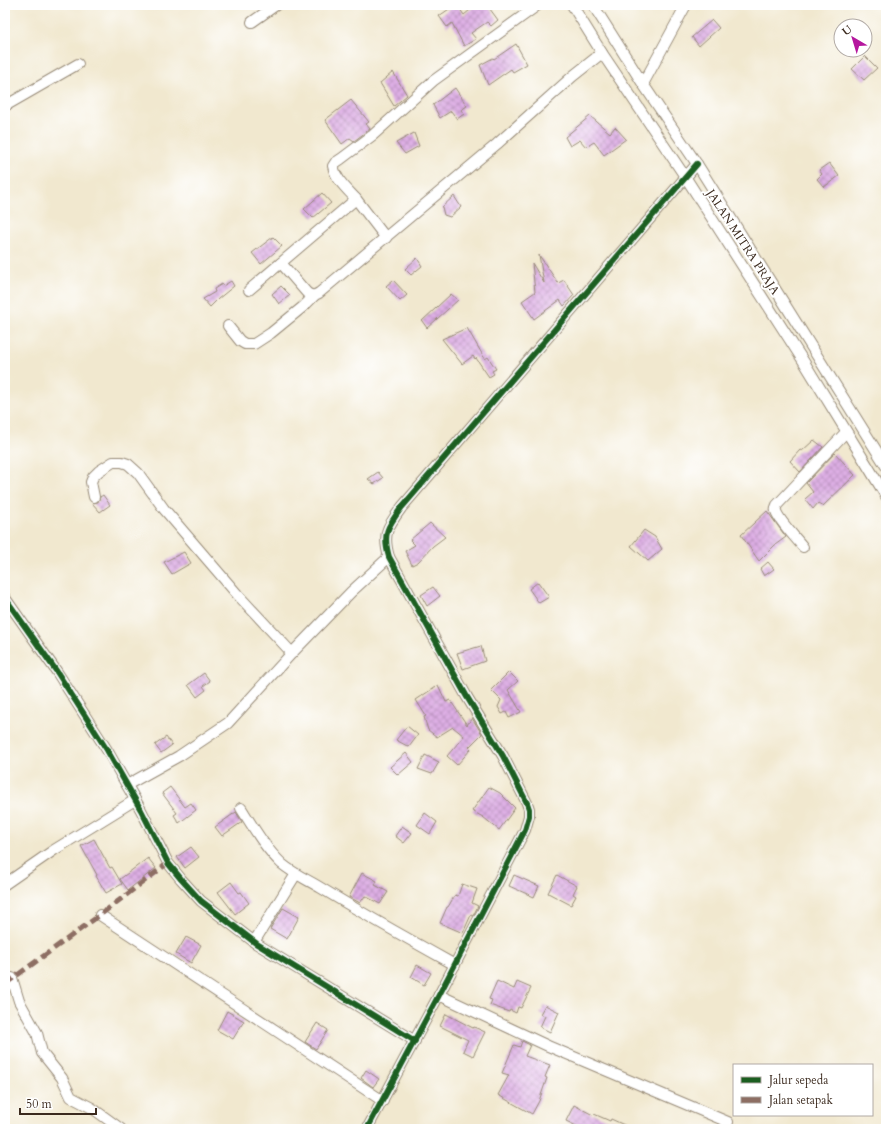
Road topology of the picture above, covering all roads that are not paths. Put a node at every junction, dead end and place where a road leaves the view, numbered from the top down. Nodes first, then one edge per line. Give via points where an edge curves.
1 (276, 5) edge
2 (538, 5) edge
3 (572, 5) edge
4 (593, 5) edge
5 (686, 5) edge
6 (252, 22) dead end
7 (602, 52) junction
8 (78, 64) dead end
9 (644, 84) junction
10 (5, 106) edge
11 (697, 164) junction
12 (686, 178) junction
13 (356, 200) junction
14 (386, 238) junction
15 (281, 263) junction
16 (249, 290) dead end
17 (314, 296) junction
18 (228, 326) dead end
19 (846, 432) junction
20 (886, 466) edge
21 (886, 496) edge
22 (94, 497) dead end
23 (803, 548) dead end
24 (389, 557) junction
25 (5, 598) edge
26 (292, 653) junction
27 (127, 785) junction
28 (135, 800) junction
29 (241, 808) dead end
30 (296, 874) junction
31 (5, 884) edge
32 (100, 915) dead end
33 (254, 942) junction
34 (455, 965) junction
35 (12, 978) dead end
36 (439, 996) junction
37 (415, 1041) junction
38 (383, 1101) junction
39 (728, 1122) dead end
40 (121, 1129) edge
41 (367, 1129) edge

1 - 6 street
2 - 13 street via 433,81 373,135 335,163 334,172
3 - 7 street, JALAN MITRA PRAJA
4 - 9 street, JALAN MITRA PRAJA
5 - 9 street
7 - 12 street, JALAN MITRA PRAJA
7 - 14 street
8 - 10 street
9 - 11 street, JALAN MITRA PRAJA
11 - 12 street
11 - 20 street, JALAN MITRA PRAJA
12 - 19 street, JALAN MITRA PRAJA
12 - 24 street via 402,507 387,530 385,539
13 - 14 street
13 - 15 street
14 - 17 street
15 - 16 street
15 - 17 street via 303,289
17 - 18 street via 254,344 240,341
19 - 21 street, JALAN MITRA PRAJA
19 - 23 street via 777,505 776,512
22 - 26 street via 91,482 99,471 113,462 128,464 237,594
24 - 26 street
24 - 34 street via 467,698 503,756 529,809 525,830
25 - 27 street via 57,672
26 - 27 street via 228,723 179,756
27 - 28 street
28 - 31 street
28 - 33 street via 168,863 181,879 201,901
29 - 30 street via 274,855
30 - 33 street
30 - 34 street
32 - 38 street
33 - 37 street
34 - 36 street
35 - 40 street via 19,1001 37,1033 42,1053 62,1078 71,1096
36 - 37 street
36 - 39 street via 548,1046
37 - 38 street
38 - 41 street

